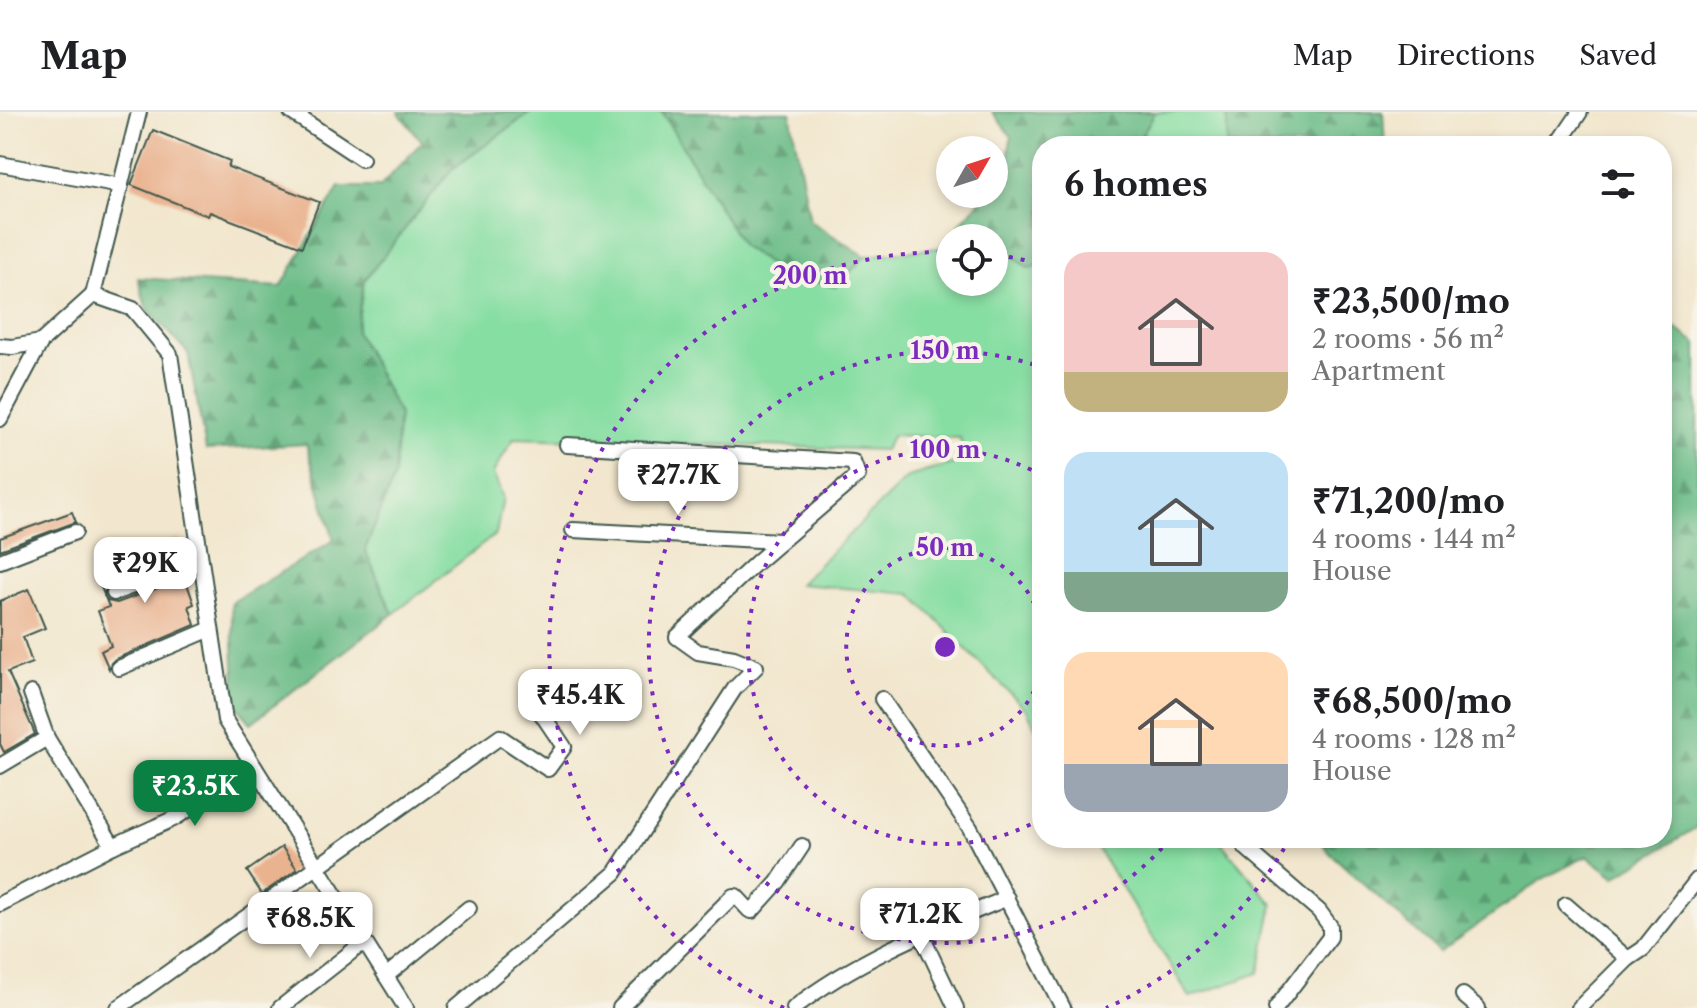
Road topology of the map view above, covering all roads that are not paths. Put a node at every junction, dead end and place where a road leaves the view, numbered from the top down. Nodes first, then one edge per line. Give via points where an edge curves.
1 (139, 112) edge
2 (291, 112) edge
3 (1580, 112) edge
4 (1564, 136) edge
5 (362, 159) dead end
6 (0, 164) edge
7 (121, 186) junction
8 (93, 295) junction
9 (41, 342) junction
10 (0, 346) edge
11 (0, 419) edge
12 (567, 445) dead end
13 (573, 530) dead end
14 (75, 532) dead end
15 (780, 541) junction
16 (0, 561) edge
17 (201, 561) junction
18 (114, 593) dead end
19 (211, 629) junction
20 (119, 668) dead end
21 (31, 693) dead end
22 (882, 699) dead end
23 (537, 707) dead end
24 (47, 738) junction
25 (0, 766) edge
26 (255, 768) junction
27 (113, 846) junction
28 (802, 846) dead end
29 (1246, 848) edge
30 (317, 867) junction
31 (1697, 880) edge
32 (1007, 898) junction
33 (0, 904) edge
34 (1566, 905) dead end
35 (469, 908) dead end
36 (921, 934) junction
37 (364, 942) junction
38 (1628, 959) junction
39 (386, 976) junction
40 (1463, 995) dead end
41 (401, 1006) edge
42 (118, 1008) edge
43 (280, 1008) edge
44 (456, 1008) edge
45 (620, 1008) edge
46 (794, 1008) edge
47 (956, 1008) edge
48 (1063, 1008) edge
49 (1276, 1008) edge
50 (1478, 1008) edge
51 (1579, 1008) edge

1 - 7 street
2 - 5 street
3 - 4 street
6 - 7 street
7 - 8 street
8 - 9 street
8 - 17 street via 133,309 170,354
9 - 10 street
9 - 11 street
12 - 15 street via 853,462 858,475
13 - 15 street
14 - 16 street
15 - 44 street via 677,637 698,652 756,667 735,688 615,873
17 - 18 street
17 - 19 street
19 - 20 street
19 - 26 street via 225,720
21 - 24 street
22 - 32 street via 970,828
23 - 30 street via 564,747 548,769 500,737
24 - 25 street
24 - 27 street
26 - 27 street via 173,819
26 - 30 street
27 - 33 street
28 - 45 street via 752,911 733,896
29 - 49 street via 1330,926 1330,937
30 - 37 street
30 - 42 street
31 - 38 street via 1643,949
32 - 36 street
32 - 48 street
34 - 38 street
35 - 39 street
36 - 46 street via 820,987
36 - 47 street
37 - 39 street
37 - 43 street
38 - 51 street
39 - 41 street
40 - 50 street

